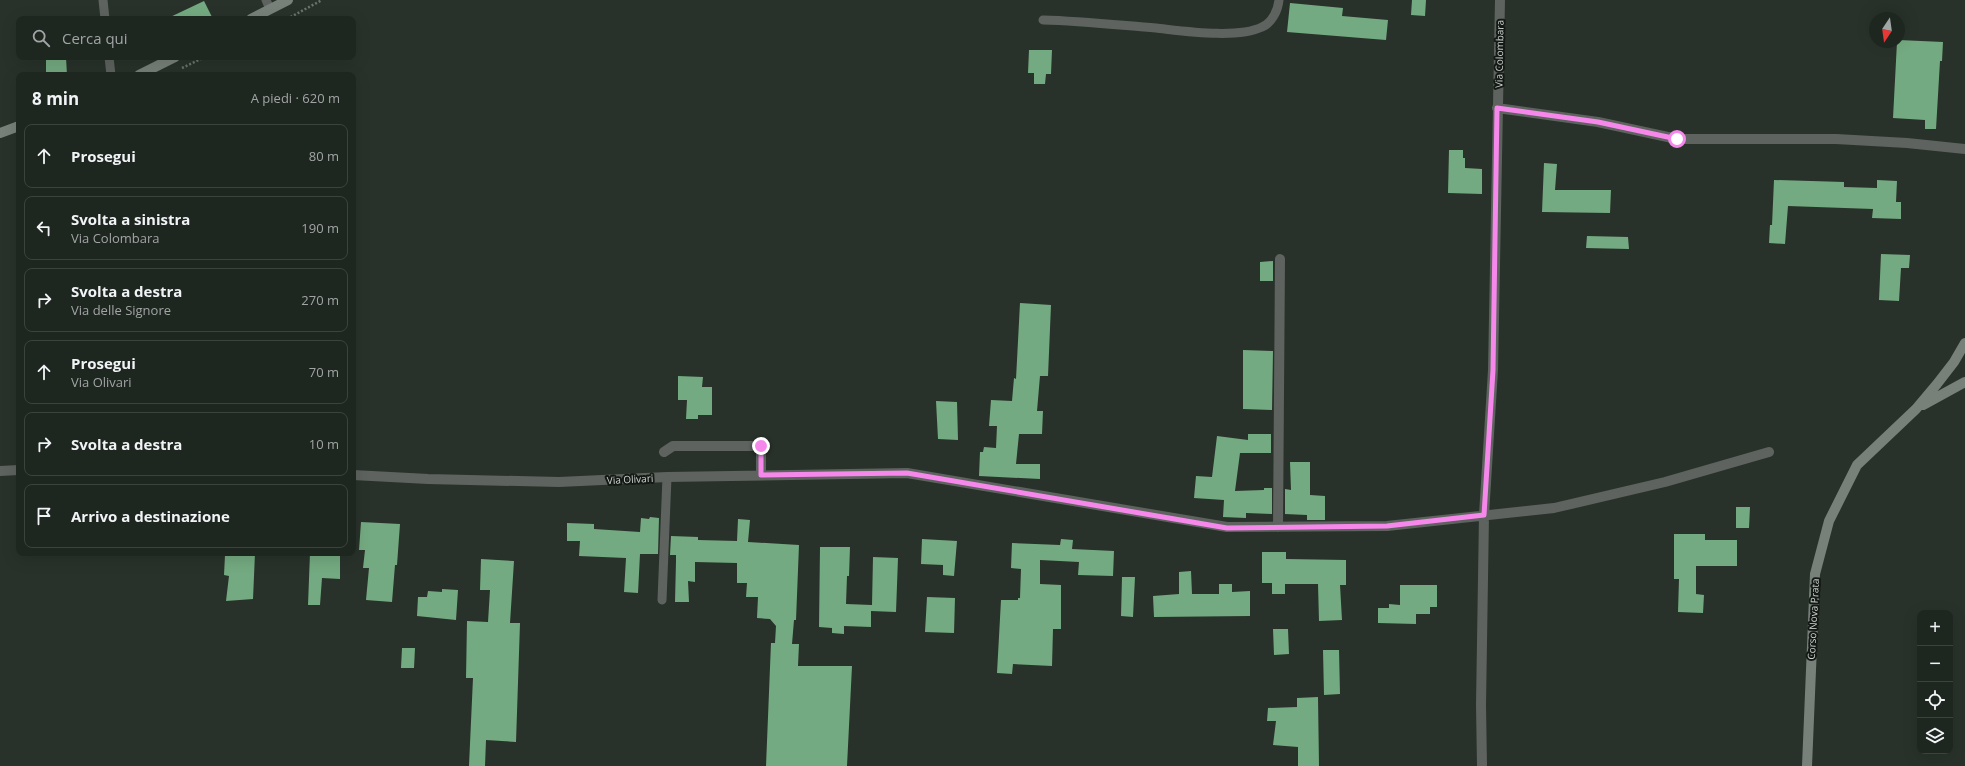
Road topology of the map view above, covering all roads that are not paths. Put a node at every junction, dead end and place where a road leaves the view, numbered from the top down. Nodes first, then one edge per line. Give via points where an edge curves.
1 (103, 0) edge
2 (288, 0) edge
3 (1279, 0) edge
4 (1500, 0) edge
5 (268, 4) edge
6 (105, 16) edge
7 (254, 16) edge
8 (1043, 20) dead end
9 (109, 60) edge
10 (169, 60) edge
11 (111, 72) edge
12 (145, 72) edge
13 (1497, 108) junction
14 (16, 127) edge
15 (0, 133) edge
16 (1965, 149) edge
17 (1280, 259) dead end
18 (1965, 344) edge
19 (1965, 382) edge
20 (1916, 408) junction
21 (664, 452) dead end
22 (1769, 452) dead end
23 (16, 470) edge
24 (0, 471) edge
25 (356, 475) edge
26 (761, 475) junction
27 (667, 477) junction
28 (1484, 515) junction
29 (1278, 527) junction
30 (662, 600) dead end
31 (1482, 766) edge
32 (1807, 766) edge

1 - 6 lane
2 - 5 main road
3 - 8 lane via 1272,19 1263,27 1241,33
4 - 13 street, Via Colombara
5 - 7 main road
9 - 11 lane
10 - 12 main road
13 - 16 street via 1598,122 1677,139 1836,139
13 - 28 street, Via Colombara via 1493,370
14 - 15 main road
17 - 29 street
18 - 20 main road, Corso Nova Prata via 1947,373
19 - 20 main road, Corso Nova Prata
20 - 32 main road, Corso Nova Prata via 1857,465 1829,521 1815,574
21 - 26 street via 673,446 761,446
22 - 28 street, Via Olivari via 1665,482 1554,508
23 - 24 street
25 - 27 street, Via Olivari via 559,482
26 - 27 street, Via Olivari
26 - 29 street, Via Olivari via 907,473 1227,528
27 - 30 lane
28 - 29 street, Via Olivari via 1387,526
28 - 31 street, Via Colombara

